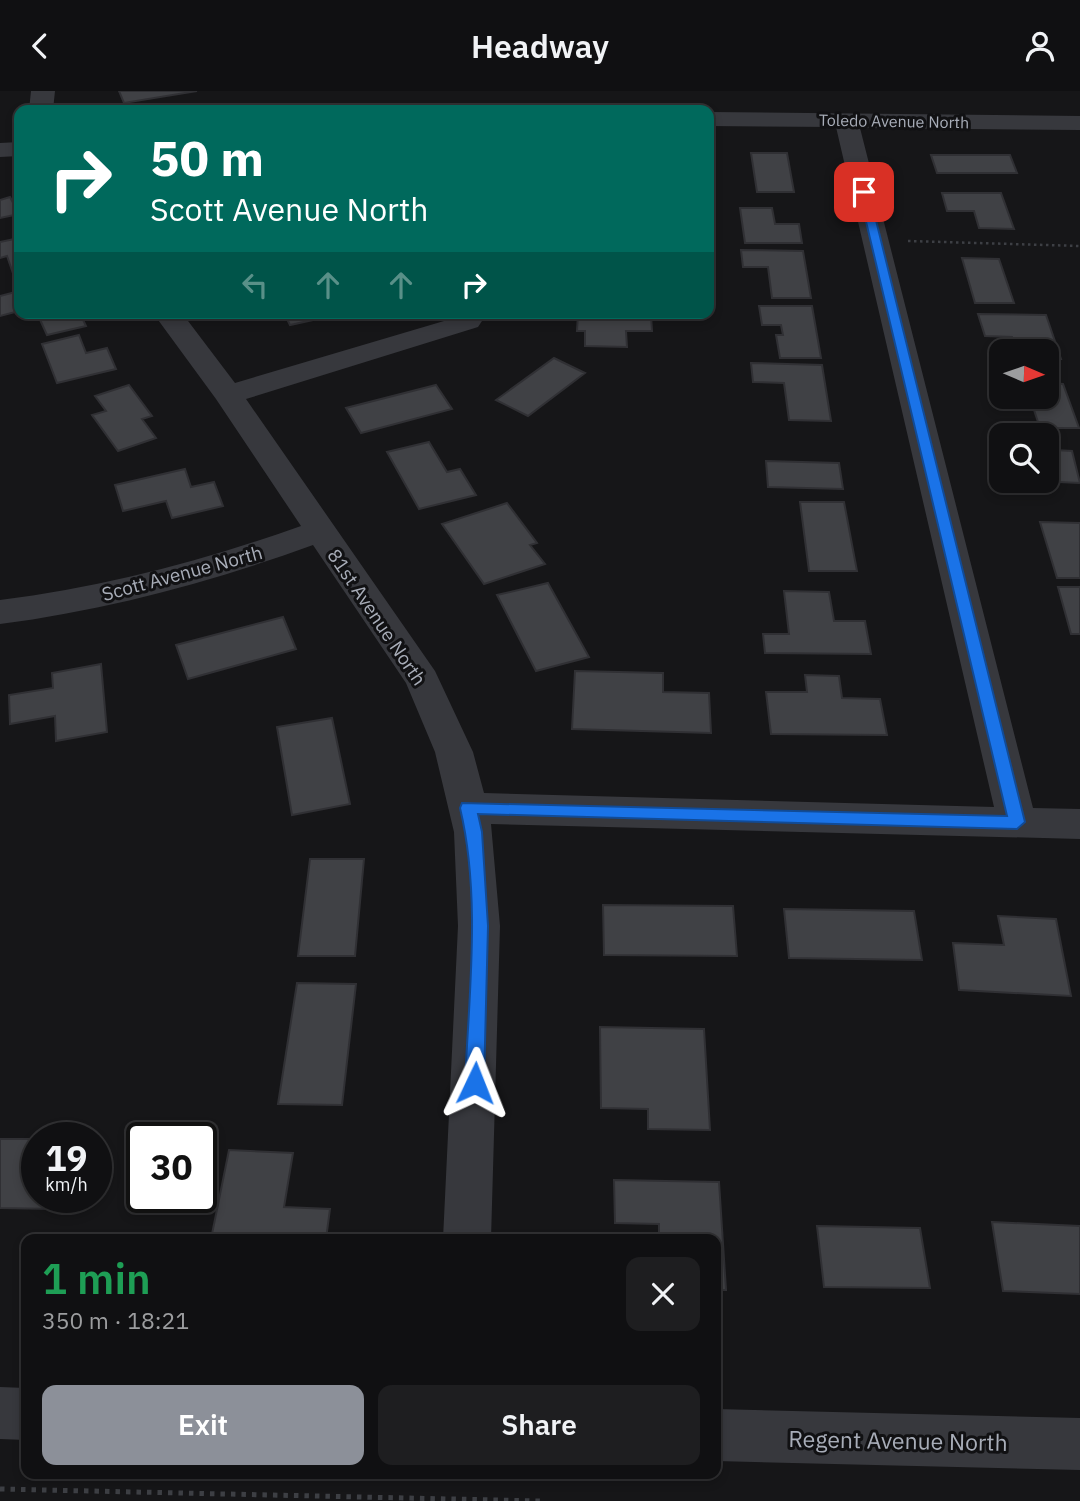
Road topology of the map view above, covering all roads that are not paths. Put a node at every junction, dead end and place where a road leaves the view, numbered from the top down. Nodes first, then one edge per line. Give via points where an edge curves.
1 (714, 119) edge
2 (846, 121) junction
3 (1080, 123) edge
4 (171, 319) edge
5 (468, 321) dead end
6 (228, 395) junction
7 (320, 531) junction
8 (0, 612) edge
9 (468, 808) junction
10 (1017, 822) junction
11 (1080, 824) edge
12 (467, 1234) edge
13 (0, 1413) edge
14 (21, 1414) edge
15 (721, 1435) edge
16 (1080, 1444) edge

1 - 2 street, Toledo Avenue North
2 - 3 street, Toledo Avenue North
2 - 10 street
4 - 6 street, 81st Avenue North
5 - 6 street
6 - 7 street, 81st Avenue North
7 - 8 street, Scott Avenue North via 144,587
7 - 9 street, 81st Avenue North via 422,680 454,752
9 - 10 street
9 - 12 street, 81st Avenue North via 474,832 480,926
10 - 11 street
13 - 14 street
15 - 16 street, Regent Avenue North

